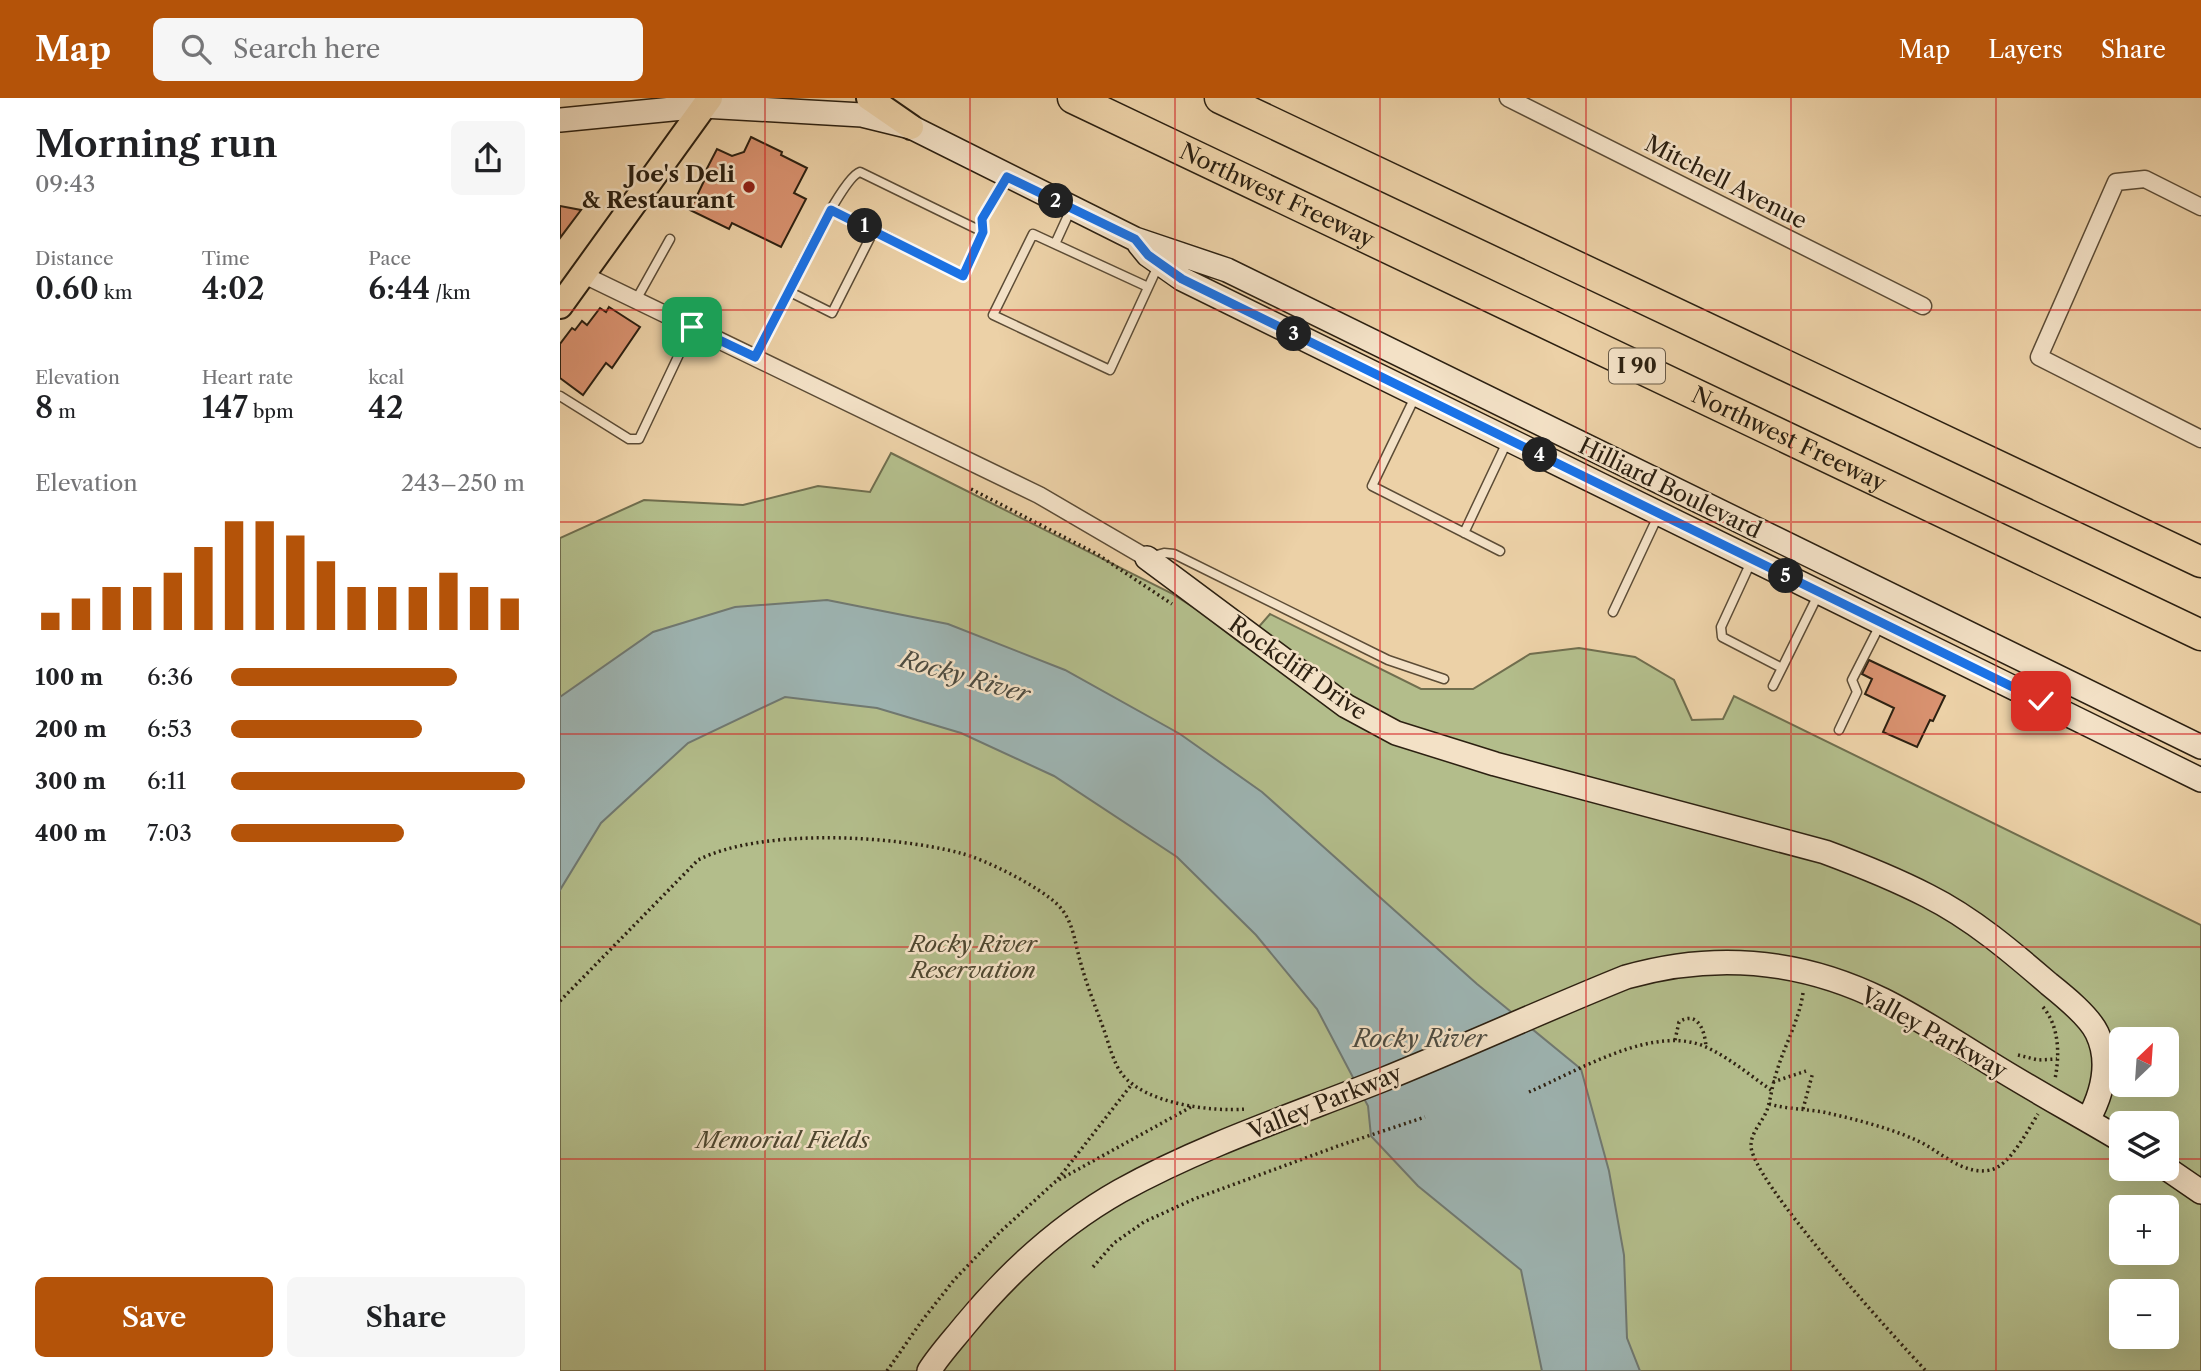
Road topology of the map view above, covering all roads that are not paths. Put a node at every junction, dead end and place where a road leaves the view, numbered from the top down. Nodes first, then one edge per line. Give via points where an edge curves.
1 (869, 98) edge
2 (1073, 98) edge
3 (1220, 98) edge
4 (1508, 98) edge
5 (706, 102) edge
6 (560, 120) edge
7 (911, 127) junction
8 (1007, 177) junction
9 (2201, 207) edge
10 (1072, 209) junction
11 (831, 210) junction
12 (874, 230) junction
13 (983, 232) junction
14 (670, 239) dead end
15 (1135, 239) junction
16 (1055, 244) junction
17 (1159, 263) junction
18 (584, 275) junction
19 (1148, 287) junction
20 (788, 291) junction
21 (636, 300) junction
22 (560, 306) edge
23 (1923, 306) dead end
24 (692, 327) junction
25 (755, 357) junction
26 (1416, 394) junction
27 (560, 396) edge
28 (1508, 439) junction
29 (2201, 439) edge
30 (1659, 513) junction
31 (1464, 533) junction
32 (1500, 551) dead end
33 (1147, 558) junction
34 (1753, 559) junction
35 (2201, 562) edge
36 (1819, 592) junction
37 (1613, 612) dead end
38 (1881, 622) junction
39 (2201, 635) edge
40 (1782, 668) junction
41 (1444, 679) dead end
42 (1773, 685) dead end
43 (1839, 730) dead end
44 (2201, 747) edge
45 (2201, 780) edge
46 (2088, 1120) junction
47 (2109, 1133) edge
48 (2179, 1177) edge
49 (2201, 1192) edge
50 (929, 1371) edge

1 - 7 main road
2 - 39 highway, Northwest Freeway / I 90
3 - 35 highway
4 - 23 street, Mitchell Avenue
5 - 6 main road, Hilliard Boulevard
5 - 7 main road, Hilliard Boulevard via 862,115
5 - 18 main road
7 - 8 main road, Hilliard Boulevard
8 - 10 main road, Hilliard Boulevard
8 - 13 lane via 982,219
9 - 29 street via 2146,179 2116,182 2039,357
10 - 15 main road, Hilliard Boulevard
10 - 16 lane
11 - 12 lane
11 - 13 lane via 853,174 860,172
11 - 20 lane
12 - 13 lane via 963,276
12 - 20 lane via 832,313
14 - 21 lane
15 - 17 main road, Hilliard Boulevard
15 - 44 main road, Hilliard Boulevard via 1227,270
16 - 19 lane
16 - 19 lane via 1033,233 993,314 1110,370
17 - 19 lane
17 - 26 main road, Hilliard Boulevard via 1182,279
18 - 21 street, Rockcliff Drive
18 - 22 main road
20 - 25 lane
21 - 24 street, Rockcliff Drive
24 - 25 street, Rockcliff Drive
24 - 27 lane via 639,439 629,439
25 - 33 street, Rockcliff Drive via 1039,495
26 - 28 main road, Hilliard Boulevard
26 - 31 lane via 1372,486
28 - 30 main road, Hilliard Boulevard
28 - 31 lane
30 - 34 main road, Hilliard Boulevard
30 - 37 lane
31 - 32 lane
33 - 41 lane via 1174,554 1388,660
33 - 46 main road, Rockcliff Drive via 1346,706 1396,733 1825,852 1930,896 2021,960 2070,1001 2097,1032 2104,1079
34 - 36 main road, Hilliard Boulevard
34 - 40 lane via 1721,626 1722,637
36 - 38 main road, Hilliard Boulevard
36 - 40 lane
38 - 43 lane via 1852,680 1857,692
38 - 45 main road, Hilliard Boulevard
40 - 42 lane
46 - 47 main road, Valley Parkway
46 - 50 main road, Valley Parkway via 1882,1000 1847,985 1765,964 1714,961 1664,966 1563,1002 1289,1115 1119,1192 1074,1222 1008,1277
48 - 49 main road

